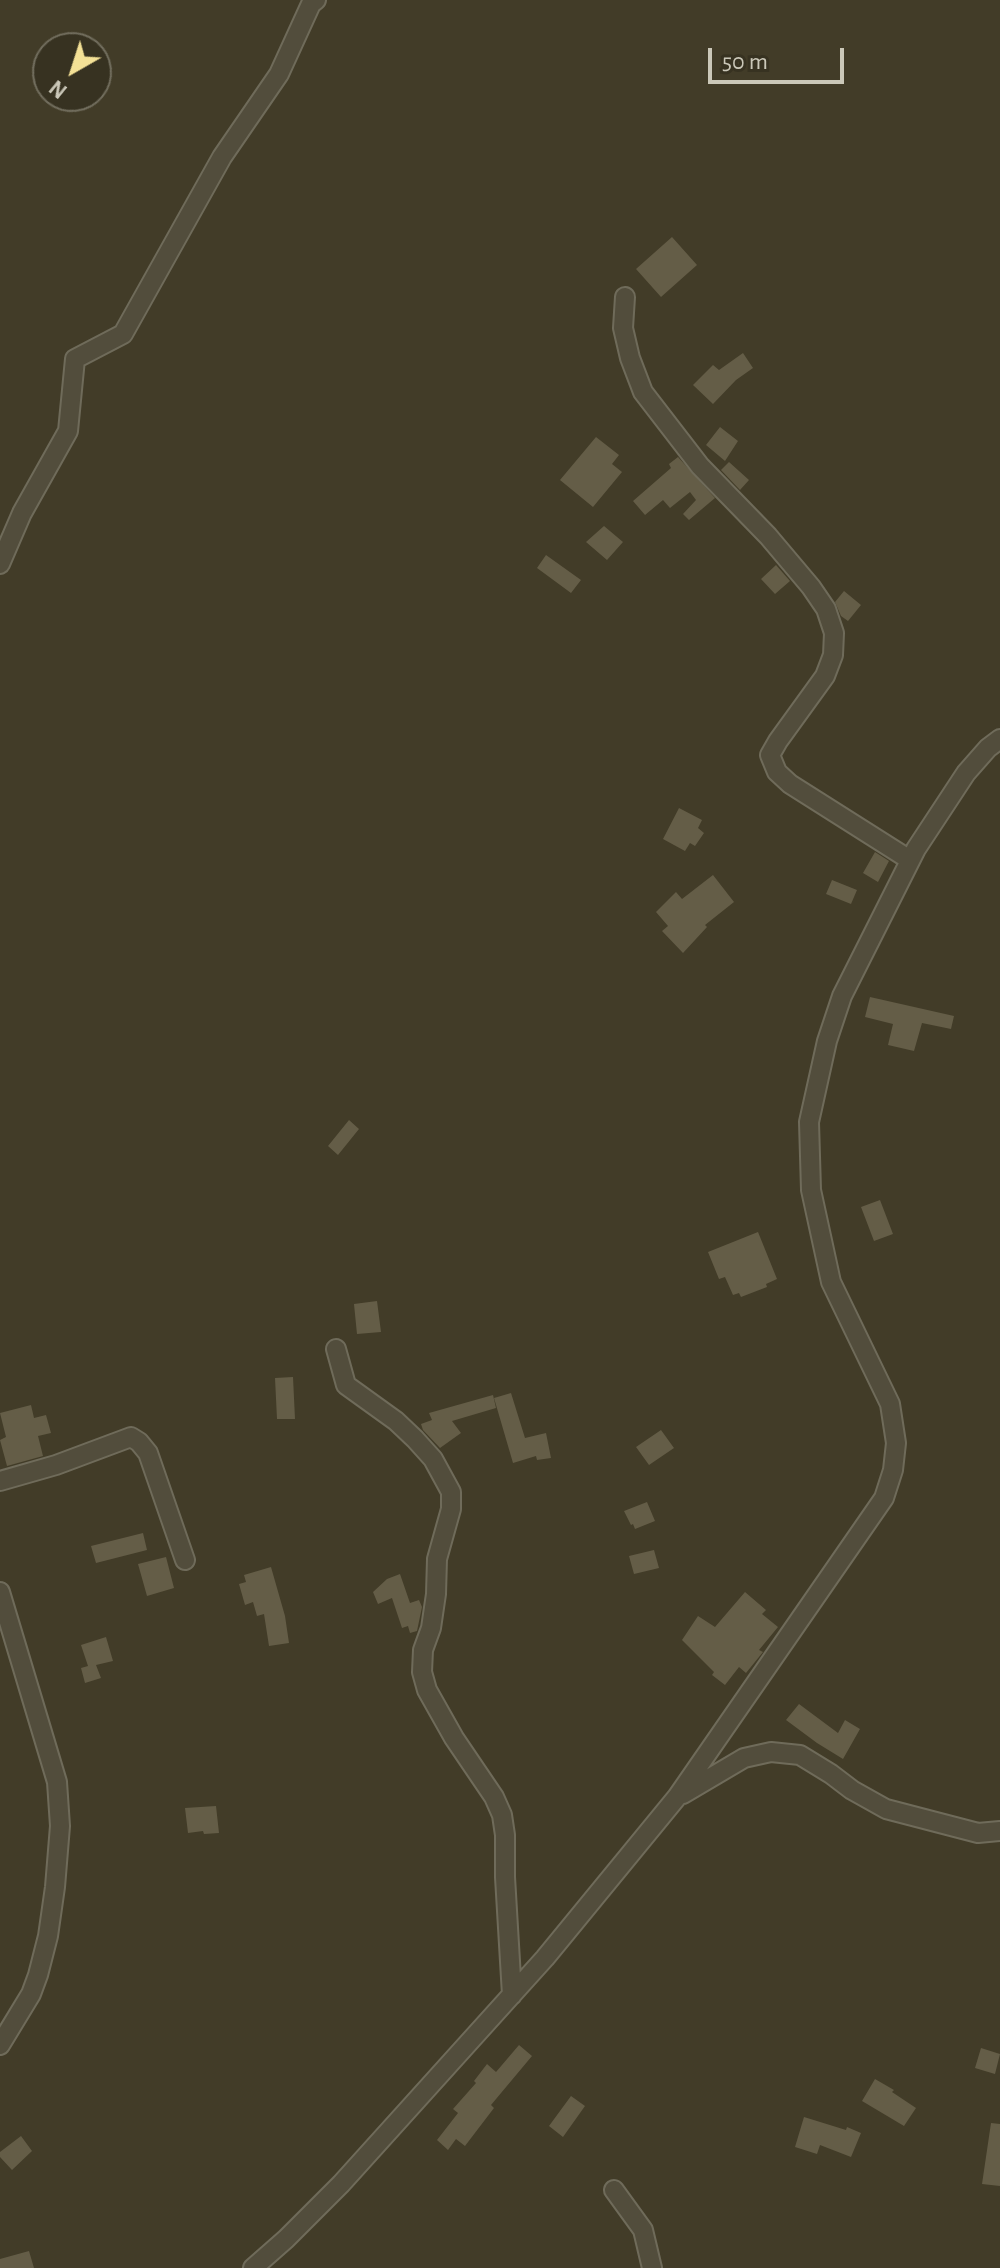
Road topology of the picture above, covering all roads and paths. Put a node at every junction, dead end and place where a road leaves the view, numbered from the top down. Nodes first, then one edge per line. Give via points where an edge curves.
1 (316, 0) edge
2 (625, 297) dead end
3 (0, 564) edge
4 (1000, 739) edge
5 (910, 860) junction
6 (336, 1349) dead end
7 (0, 1481) edge
8 (185, 1560) dead end
9 (0, 1592) edge
10 (677, 1797) junction
11 (1000, 1831) edge
12 (512, 1995) junction
13 (0, 2045) edge
14 (614, 2190) dead end
15 (256, 2267) edge
16 (652, 2268) edge

1 - 3 street via 279,74 222,157 123,334 75,359 68,431
2 - 5 street via 623,328 643,392 700,466 811,587 834,633 825,676 770,755 777,772
4 - 5 street via 959,782
5 - 10 street via 842,996 809,1122 811,1190 831,1282 890,1404 896,1443 893,1470 884,1498
6 - 12 street via 346,1385 415,1439 451,1492 422,1672 427,1690 502,1815
7 - 8 street via 131,1437 148,1453
9 - 13 street via 57,1782 60,1826 48,1936 38,1975
10 - 11 street via 744,1758 771,1752 800,1755 886,1809 978,1833
10 - 12 street
12 - 15 street via 341,2184
14 - 16 street via 643,2230

